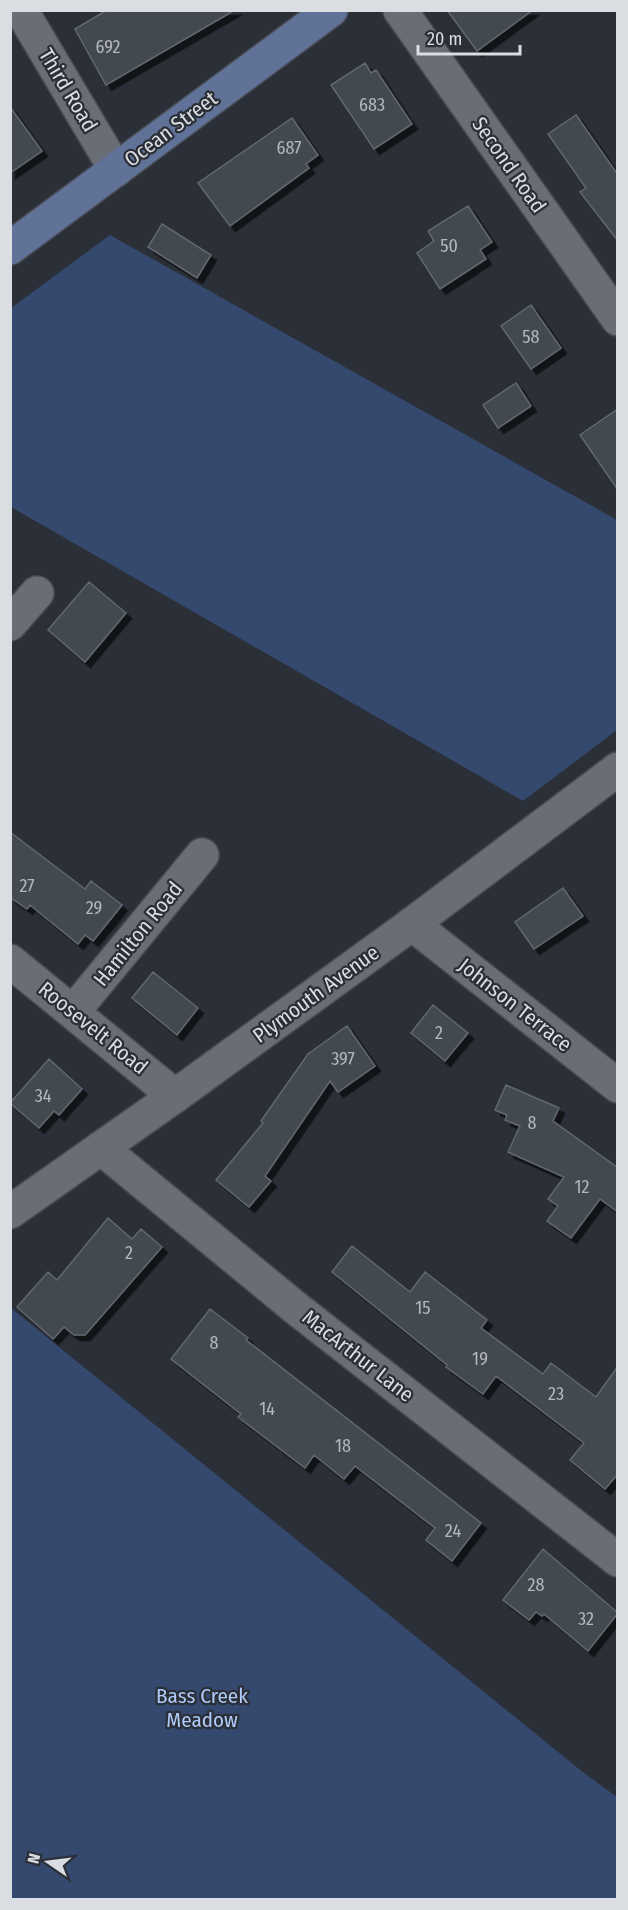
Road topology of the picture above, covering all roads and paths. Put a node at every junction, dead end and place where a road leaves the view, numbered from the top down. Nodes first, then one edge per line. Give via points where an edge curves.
1 (21, 10) edge
2 (332, 10) edge
3 (400, 10) edge
4 (116, 170) junction
5 (10, 248) edge
6 (617, 316) edge
7 (37, 593) dead end
8 (10, 624) edge
9 (618, 769) edge
10 (202, 855) dead end
11 (412, 924) junction
12 (10, 961) edge
13 (73, 1012) junction
14 (618, 1086) edge
15 (175, 1096) junction
16 (101, 1148) junction
17 (10, 1212) edge
18 (618, 1560) edge

1 - 4 street, Third Road
2 - 4 main road, Ocean Street
3 - 6 street, Second Road
4 - 5 main road, Ocean Street
7 - 8 street
9 - 11 street, Plymouth Avenue
10 - 13 street, Hamilton Road
11 - 14 street, Johnson Terrace
11 - 15 street, Plymouth Avenue
12 - 13 street, Roosevelt Road
13 - 15 street, Roosevelt Road
15 - 16 street, Plymouth Avenue
16 - 17 street, Plymouth Avenue
16 - 18 street, MacArthur Lane via 297,1309

